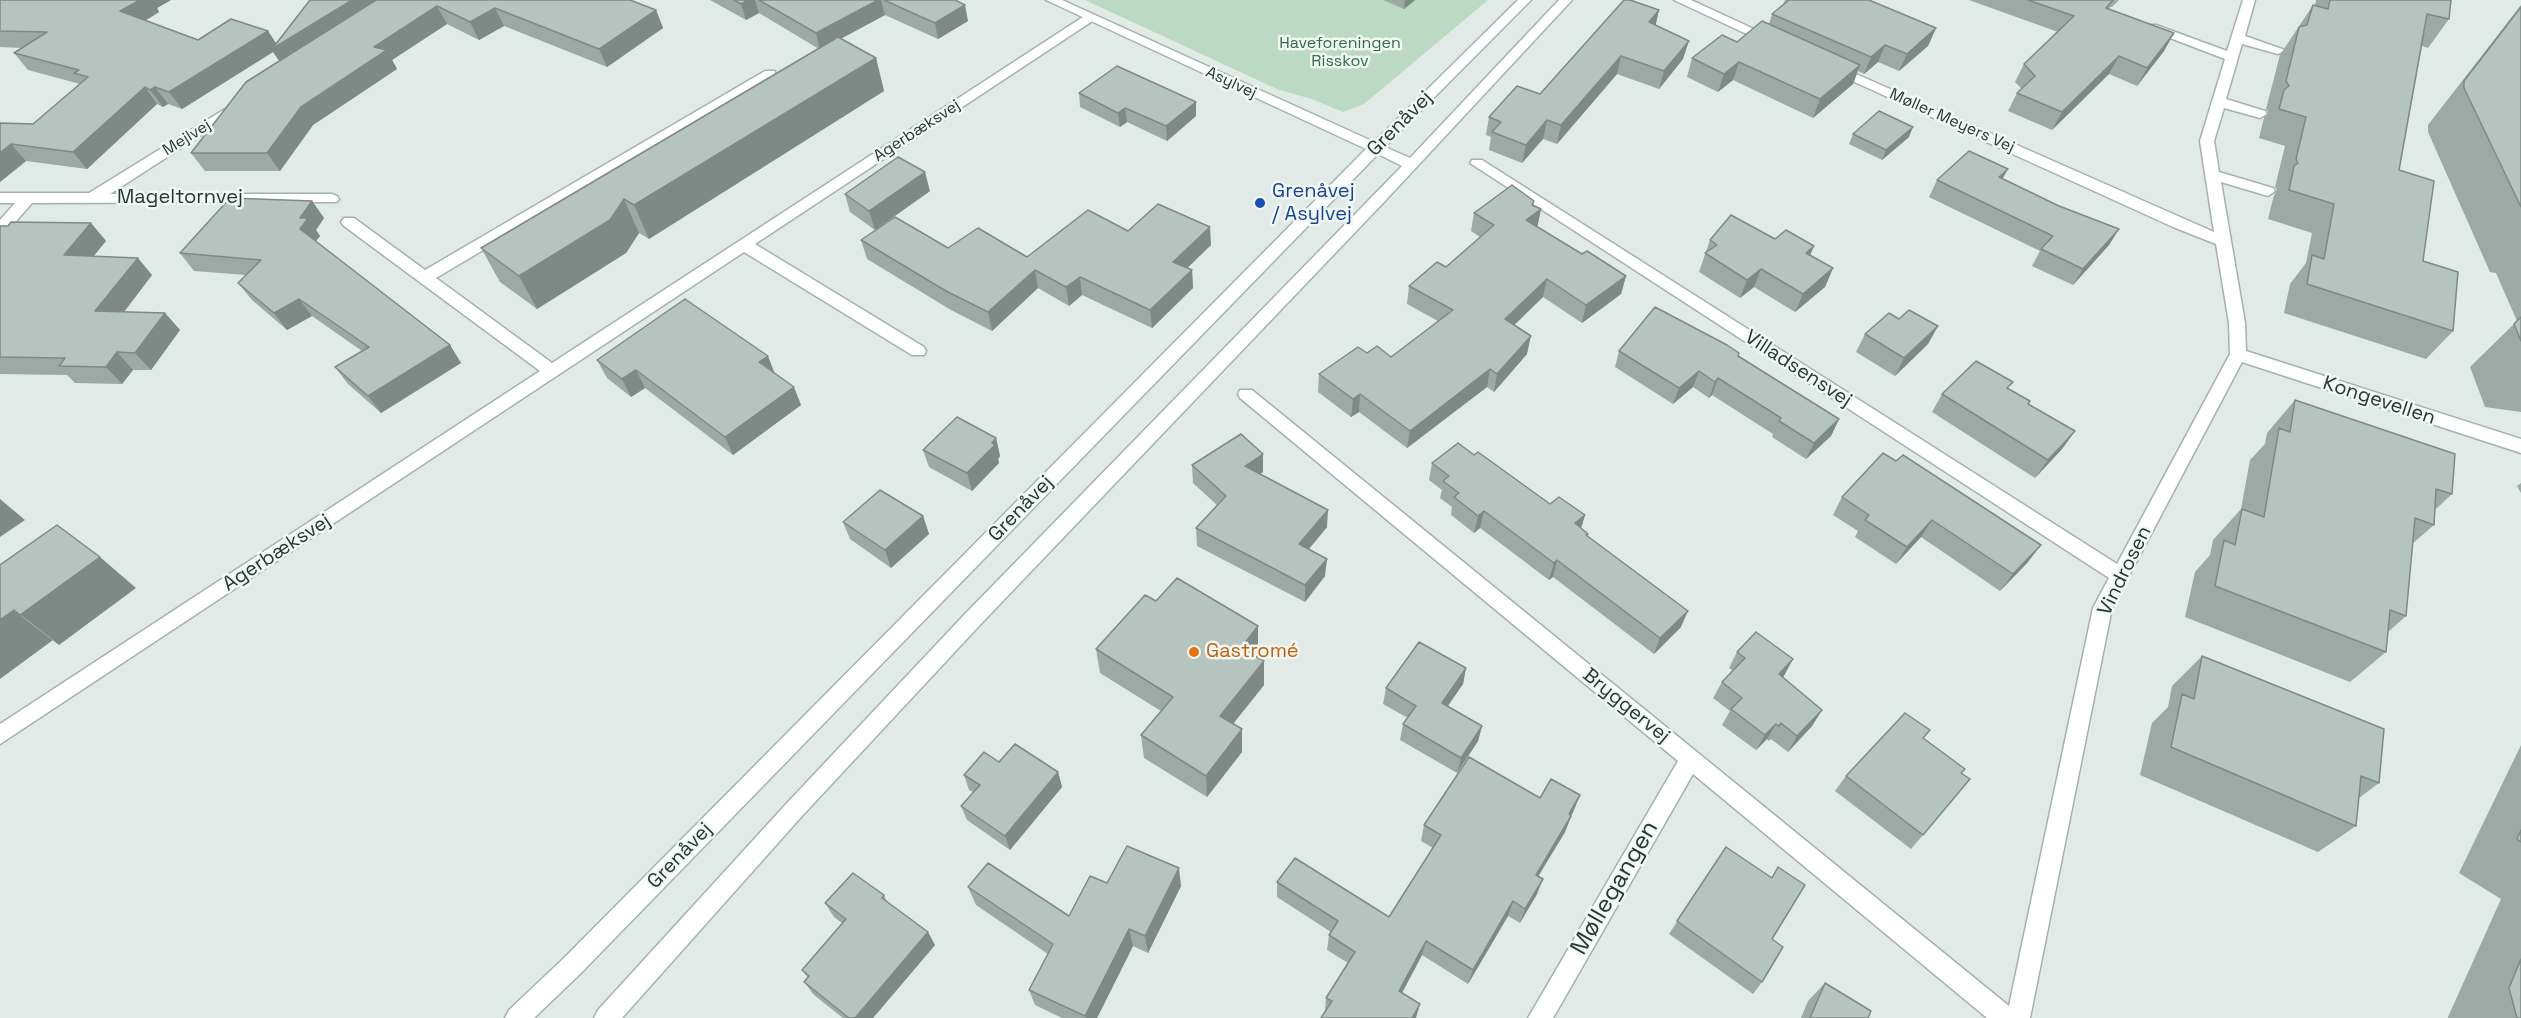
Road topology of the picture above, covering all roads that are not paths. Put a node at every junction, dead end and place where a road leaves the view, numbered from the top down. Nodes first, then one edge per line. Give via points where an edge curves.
1 (1052, 0) edge
2 (1525, 0) edge
3 (1566, 0) edge
4 (1680, 0) edge
5 (2249, 0) edge
6 (1089, 17) junction
7 (2134, 22) edge
8 (2239, 39) junction
9 (1788, 48) edge
10 (2278, 50) dead end
11 (2233, 58) junction
12 (1821, 63) edge
13 (770, 74) edge
14 (248, 99) edge
15 (2220, 102) junction
16 (2260, 114) dead end
17 (1375, 149) junction
18 (1477, 163) dead end
19 (1411, 164) junction
20 (2214, 174) junction
21 (2268, 191) dead end
22 (0, 198) edge
23 (28, 198) junction
24 (92, 198) junction
25 (332, 198) dead end
26 (349, 222) dead end
27 (0, 230) edge
28 (2224, 241) junction
29 (745, 245) junction
30 (425, 277) junction
31 (918, 351) dead end
32 (2238, 354) junction
33 (553, 372) junction
34 (1246, 394) dead end
35 (2521, 446) edge
36 (2120, 575) junction
37 (0, 735) edge
38 (1690, 759) junction
39 (517, 1018) edge
40 (606, 1018) edge
41 (1540, 1018) edge
42 (2005, 1018) edge
43 (2018, 1018) edge

1 - 6 street, Asylvej
2 - 17 street, Grenåvej
3 - 19 street, Grenåvej
4 - 9 street
5 - 8 street, Vindrosen
6 - 17 street, Asylvej
6 - 29 street, Agerbæksvej
7 - 11 street
8 - 10 street
8 - 11 street, Vindrosen
11 - 15 street, Vindrosen
12 - 28 street, Møller Meyers Vej
13 - 30 street
14 - 24 street, Mejlvej
15 - 16 street
15 - 20 street, Vindrosen via 2207,141
17 - 19 street, Asylvej
17 - 39 street, Grenåvej
18 - 36 street, Villadsensvej
19 - 40 street, Grenåvej via 923,672
20 - 21 street
20 - 28 street, Vindrosen
22 - 23 street, Mageltornvej
23 - 24 street, Mageltornvej
23 - 27 street
24 - 25 street, Mageltornvej
26 - 30 street
28 - 32 street, Vindrosen
29 - 31 street
29 - 33 street, Agerbæksvej
30 - 33 street
32 - 35 street, Kongevellen
32 - 36 street, Vindrosen
33 - 37 street, Agerbæksvej
34 - 38 street, Bryggervej
36 - 43 street, Vindrosen via 2103,608
38 - 41 street, Møllegangen
38 - 42 street, Bryggervej

